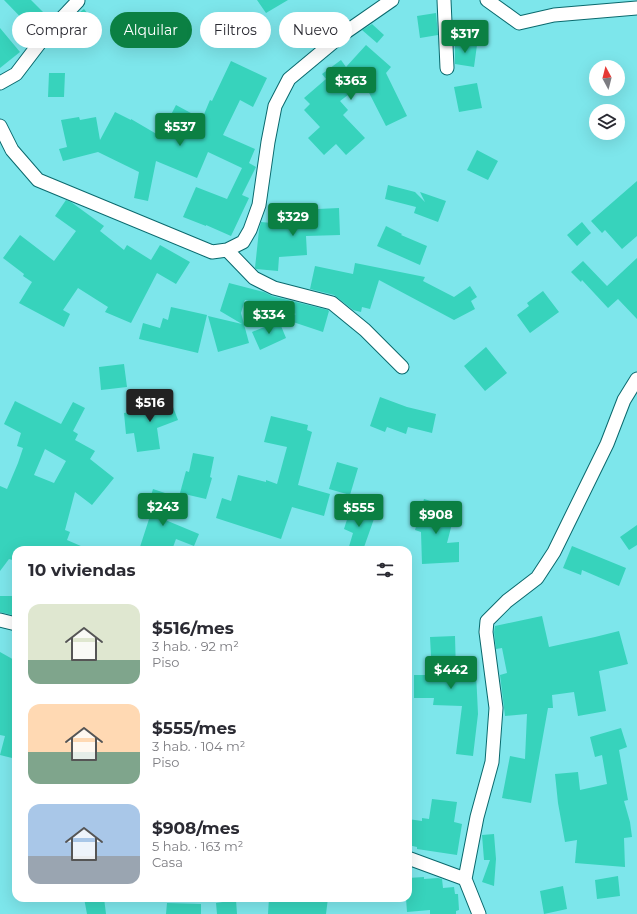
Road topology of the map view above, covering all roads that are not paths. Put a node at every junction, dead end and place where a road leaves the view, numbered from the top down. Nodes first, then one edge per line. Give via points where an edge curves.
1 (392, 0) edge
2 (444, 0) edge
3 (487, 0) edge
4 (78, 1) dead end
5 (630, 6) edge
6 (447, 68) dead end
7 (0, 83) edge
8 (0, 126) edge
9 (227, 250) junction
10 (402, 367) dead end
11 (637, 379) edge
12 (0, 620) edge
13 (12, 623) edge
14 (412, 859) edge
15 (465, 879) junction
16 (479, 914) edge

1 - 9 street via 343,34 289,79 275,106 259,205 250,230 243,242
2 - 6 street
3 - 5 street via 519,23 554,15
4 - 7 street via 45,36 16,74
8 - 9 street via 12,150 38,180 212,252
9 - 10 street via 254,278 274,288 332,303
11 - 15 street via 624,400 607,444 554,552 537,578 506,601 488,622 486,632 496,708 492,762 477,816
12 - 13 street
14 - 15 street
15 - 16 street

